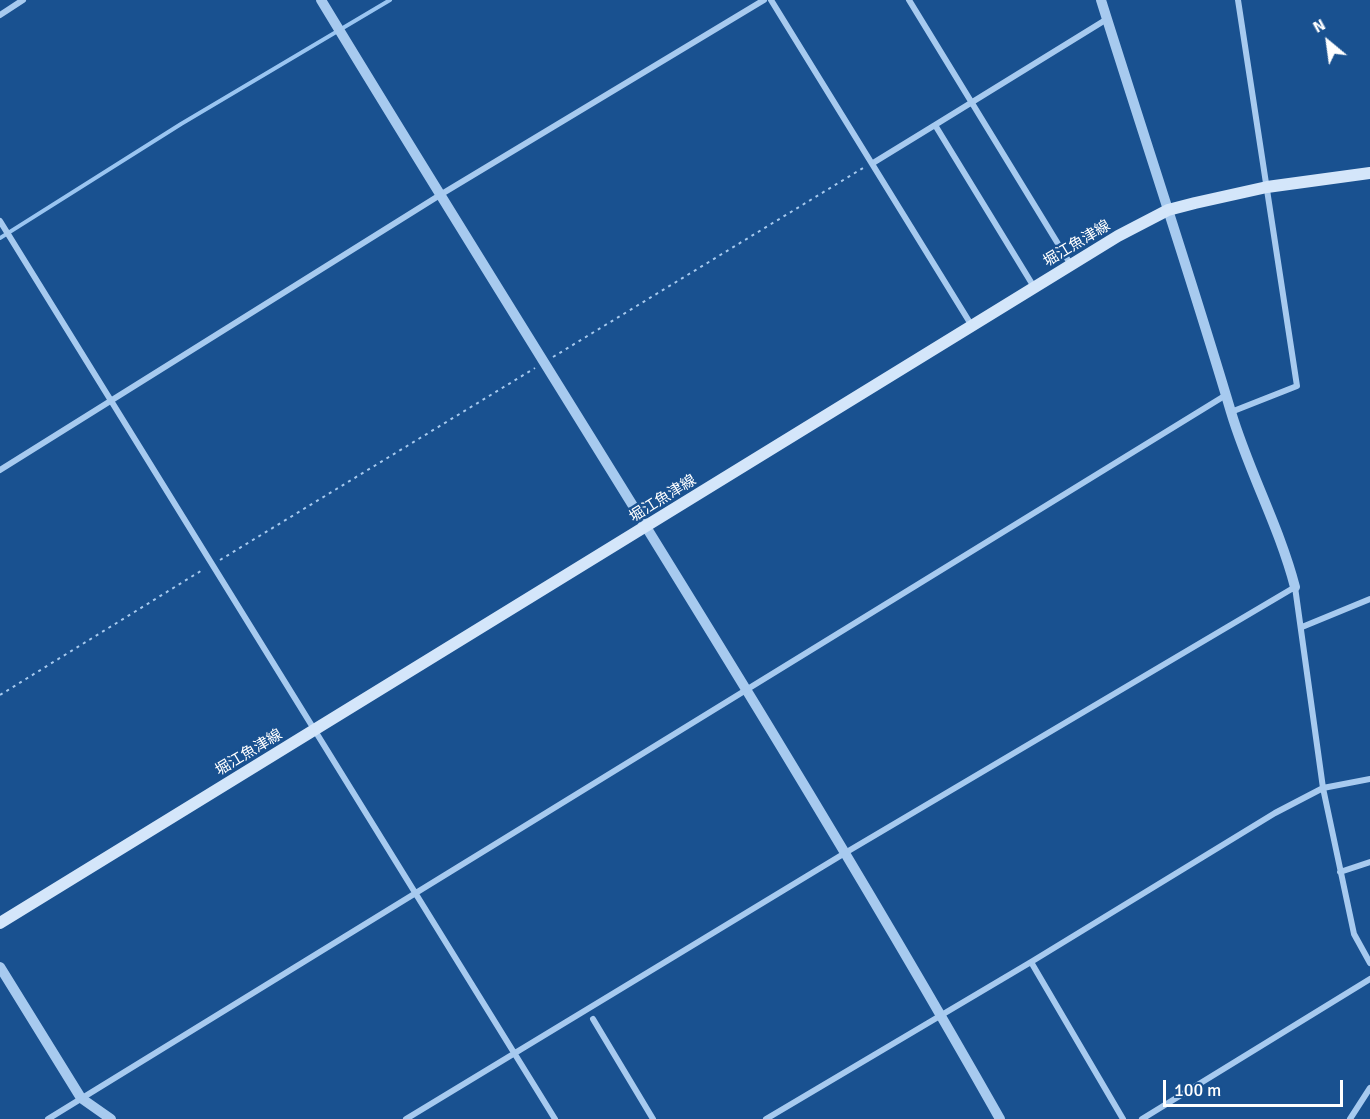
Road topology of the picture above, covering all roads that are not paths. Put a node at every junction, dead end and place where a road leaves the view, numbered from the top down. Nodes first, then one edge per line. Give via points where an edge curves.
1 (23, 0) edge
2 (321, 0) edge
3 (764, 0) edge
4 (771, 0) edge
5 (909, 0) edge
6 (1101, 0) edge
7 (1238, 0) edge
8 (0, 15) edge
9 (1107, 20) junction
10 (972, 101) junction
11 (935, 125) junction
12 (873, 163) junction
13 (1370, 173) edge
14 (1267, 187) junction
15 (440, 195) junction
16 (1168, 210) junction
17 (0, 221) edge
18 (1071, 265) junction
19 (1034, 288) junction
20 (972, 326) junction
21 (1227, 394) junction
22 (110, 401) junction
23 (1231, 412) junction
24 (0, 470) edge
25 (646, 528) junction
26 (1295, 586) junction
27 (1370, 599) edge
28 (1302, 627) junction
29 (746, 690) junction
30 (314, 731) junction
31 (1370, 779) edge
32 (1323, 788) junction
33 (844, 852) junction
34 (1370, 862) edge
35 (1340, 872) junction
36 (415, 893) junction
37 (0, 922) edge
38 (1031, 962) junction
39 (1370, 963) edge
40 (0, 968) edge
41 (1370, 979) edge
42 (941, 1014) junction
43 (593, 1019) dead end
44 (515, 1053) junction
45 (1370, 1088) edge
46 (81, 1098) junction
47 (48, 1119) edge
48 (111, 1119) edge
49 (406, 1119) edge
50 (555, 1119) edge
51 (653, 1119) edge
52 (766, 1119) edge
53 (1000, 1119) edge
54 (1123, 1119) edge
55 (1142, 1119) edge
56 (1350, 1119) edge

1 - 8 street
2 - 15 street
3 - 15 street
4 - 12 street
5 - 10 street
6 - 9 street
7 - 14 street
9 - 10 street
9 - 16 street
10 - 11 street
10 - 18 street
11 - 12 street
11 - 19 street
12 - 20 street
13 - 14 main road, 堀江魚津線
14 - 16 main road, 堀江魚津線
14 - 23 street via 1297,386
15 - 22 street
15 - 25 street
16 - 18 main road, 堀江魚津線
16 - 21 street
17 - 22 street
18 - 19 main road, 堀江魚津線
19 - 20 main road, 堀江魚津線
20 - 25 main road, 堀江魚津線
21 - 23 street
21 - 29 street
22 - 24 street
22 - 30 street
23 - 26 street via 1257,489 1286,551
25 - 29 street
25 - 30 main road, 堀江魚津線
26 - 28 street
26 - 33 street
27 - 28 street
28 - 32 street
29 - 33 street
29 - 36 street
30 - 36 street
30 - 37 main road, 堀江魚津線
31 - 32 street
32 - 35 street
32 - 38 street via 1275,813
33 - 42 street
33 - 44 street
34 - 35 street
35 - 39 street via 1354,934
36 - 44 street
36 - 46 street
38 - 42 street
38 - 54 street
40 - 46 street
41 - 55 street
42 - 52 street
42 - 53 street
43 - 51 street
44 - 49 street
44 - 50 street
45 - 56 street
46 - 47 street
46 - 48 street

